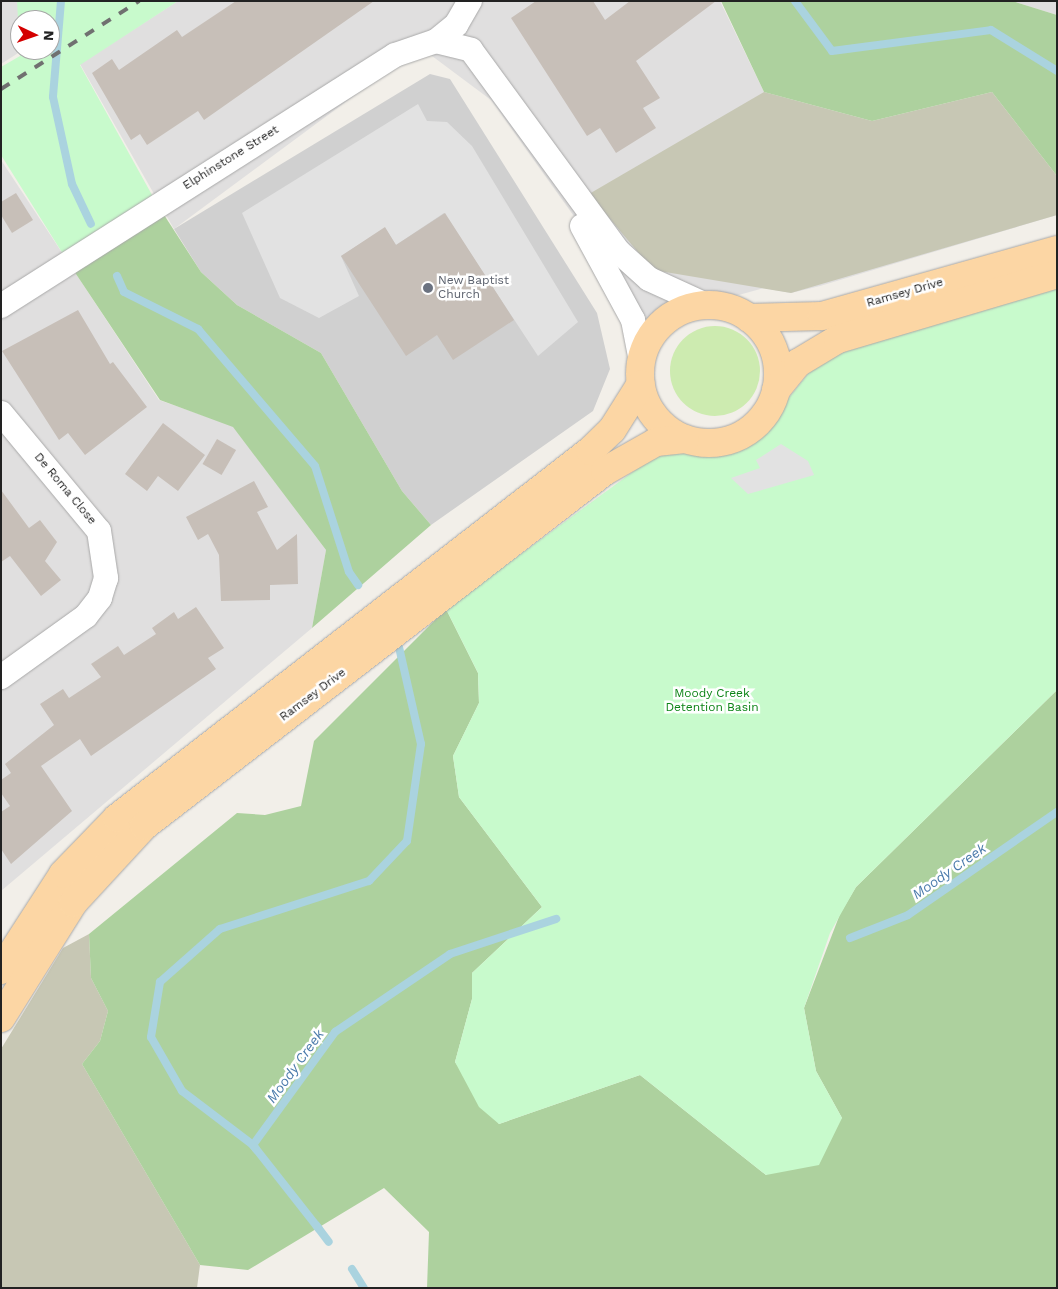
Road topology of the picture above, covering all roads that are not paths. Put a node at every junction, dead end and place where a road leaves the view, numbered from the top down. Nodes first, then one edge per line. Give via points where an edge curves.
1 (467, 7) edge
2 (436, 41) junction
3 (471, 50) junction
4 (531, 132) junction
5 (1057, 250) edge
6 (1057, 274) edge
7 (706, 305) junction
8 (1, 306) edge
9 (749, 318) junction
10 (641, 373) junction
11 (776, 390) junction
12 (1, 413) edge
13 (685, 439) junction
14 (1, 677) edge
15 (1, 970) edge
16 (1, 1018) edge

1 - 2 street
1 - 3 street
2 - 3 street
2 - 8 street, Elphinstone Street via 395,55
3 - 4 street
4 - 7 street via 619,252 649,279
4 - 10 street via 625,304
5 - 9 main road, Ramsey Drive via 822,316
6 - 11 main road, Ramsey Drive via 838,339 798,363
7 - 9 main road via 729,308
7 - 10 main road via 684,310 664,322 649,340
9 - 11 main road via 774,350
10 - 13 main road via 655,418
10 - 15 main road, Ramsey Drive via 612,430 590,451 117,818 63,874
11 - 13 main road via 767,412 752,430 730,441 708,444
12 - 14 street, De Roma Close via 99,531 106,578 100,598 86,616
13 - 16 main road, Ramsey Drive via 656,442 605,471 144,826 73,903

